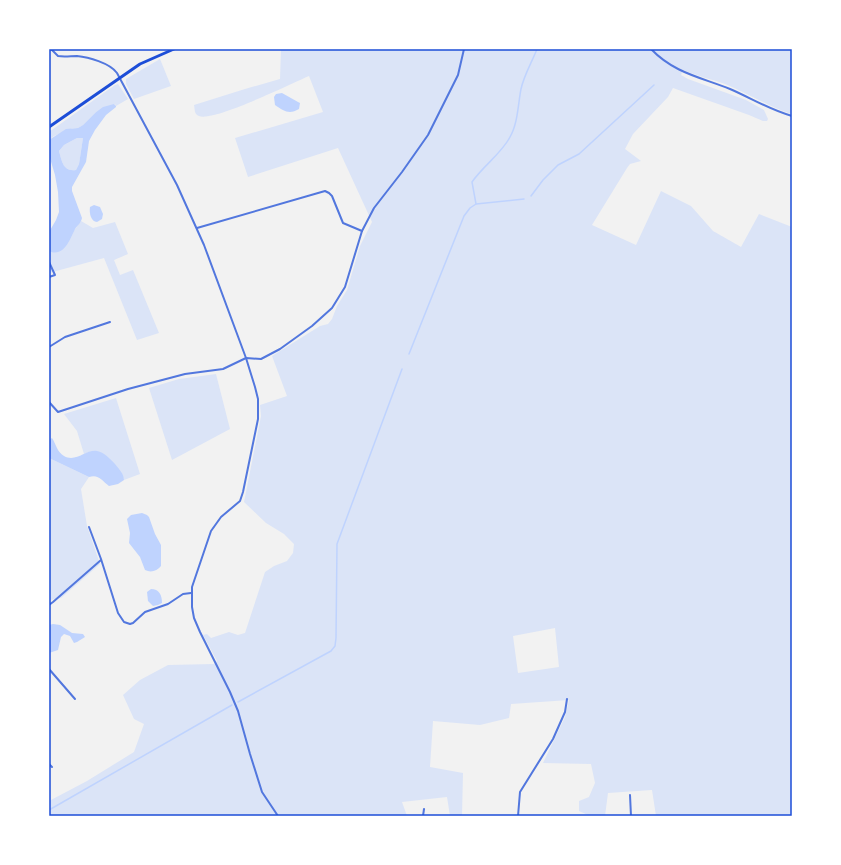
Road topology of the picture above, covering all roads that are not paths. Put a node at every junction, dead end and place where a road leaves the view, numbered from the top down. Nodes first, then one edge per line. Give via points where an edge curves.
1 (51, 49) edge
2 (174, 49) edge
3 (464, 49) edge
4 (651, 49) edge
5 (119, 78) junction
6 (792, 116) edge
7 (49, 126) edge
8 (197, 228) junction
9 (362, 231) junction
10 (49, 262) edge
11 (49, 277) edge
12 (110, 322) dead end
13 (49, 347) edge
14 (246, 358) junction
15 (49, 402) edge
16 (89, 527) dead end
17 (101, 559) junction
18 (191, 593) junction
19 (49, 605) edge
20 (49, 670) edge
21 (75, 699) dead end
22 (567, 699) dead end
23 (49, 764) edge
24 (52, 767) dead end
25 (630, 795) dead end
26 (424, 809) dead end
27 (278, 816) edge
28 (423, 816) edge
29 (518, 816) edge
30 (631, 816) edge

1 - 5 street via 58,56 79,56 109,65
2 - 5 main road via 140,64
3 - 9 street via 458,75 428,135 374,208
4 - 6 street via 659,58 686,73 730,89 776,112
5 - 7 main road
5 - 8 street via 177,185
8 - 9 street via 325,192 332,196 343,223
8 - 14 street
9 - 14 street via 345,287 332,308 312,326 269,356 261,359
10 - 11 street via 55,275
12 - 13 street via 65,338
14 - 15 street via 224,369 185,374 58,412
14 - 18 street via 258,409 243,492 240,502 221,517 210,531
16 - 17 street
17 - 18 street via 118,613 126,623 133,622 145,612 168,604 183,594
17 - 19 street
18 - 27 street via 194,618 236,705 262,792
20 - 21 street
22 - 29 street via 565,712 554,739 520,792
23 - 24 street
25 - 30 street
26 - 28 street

